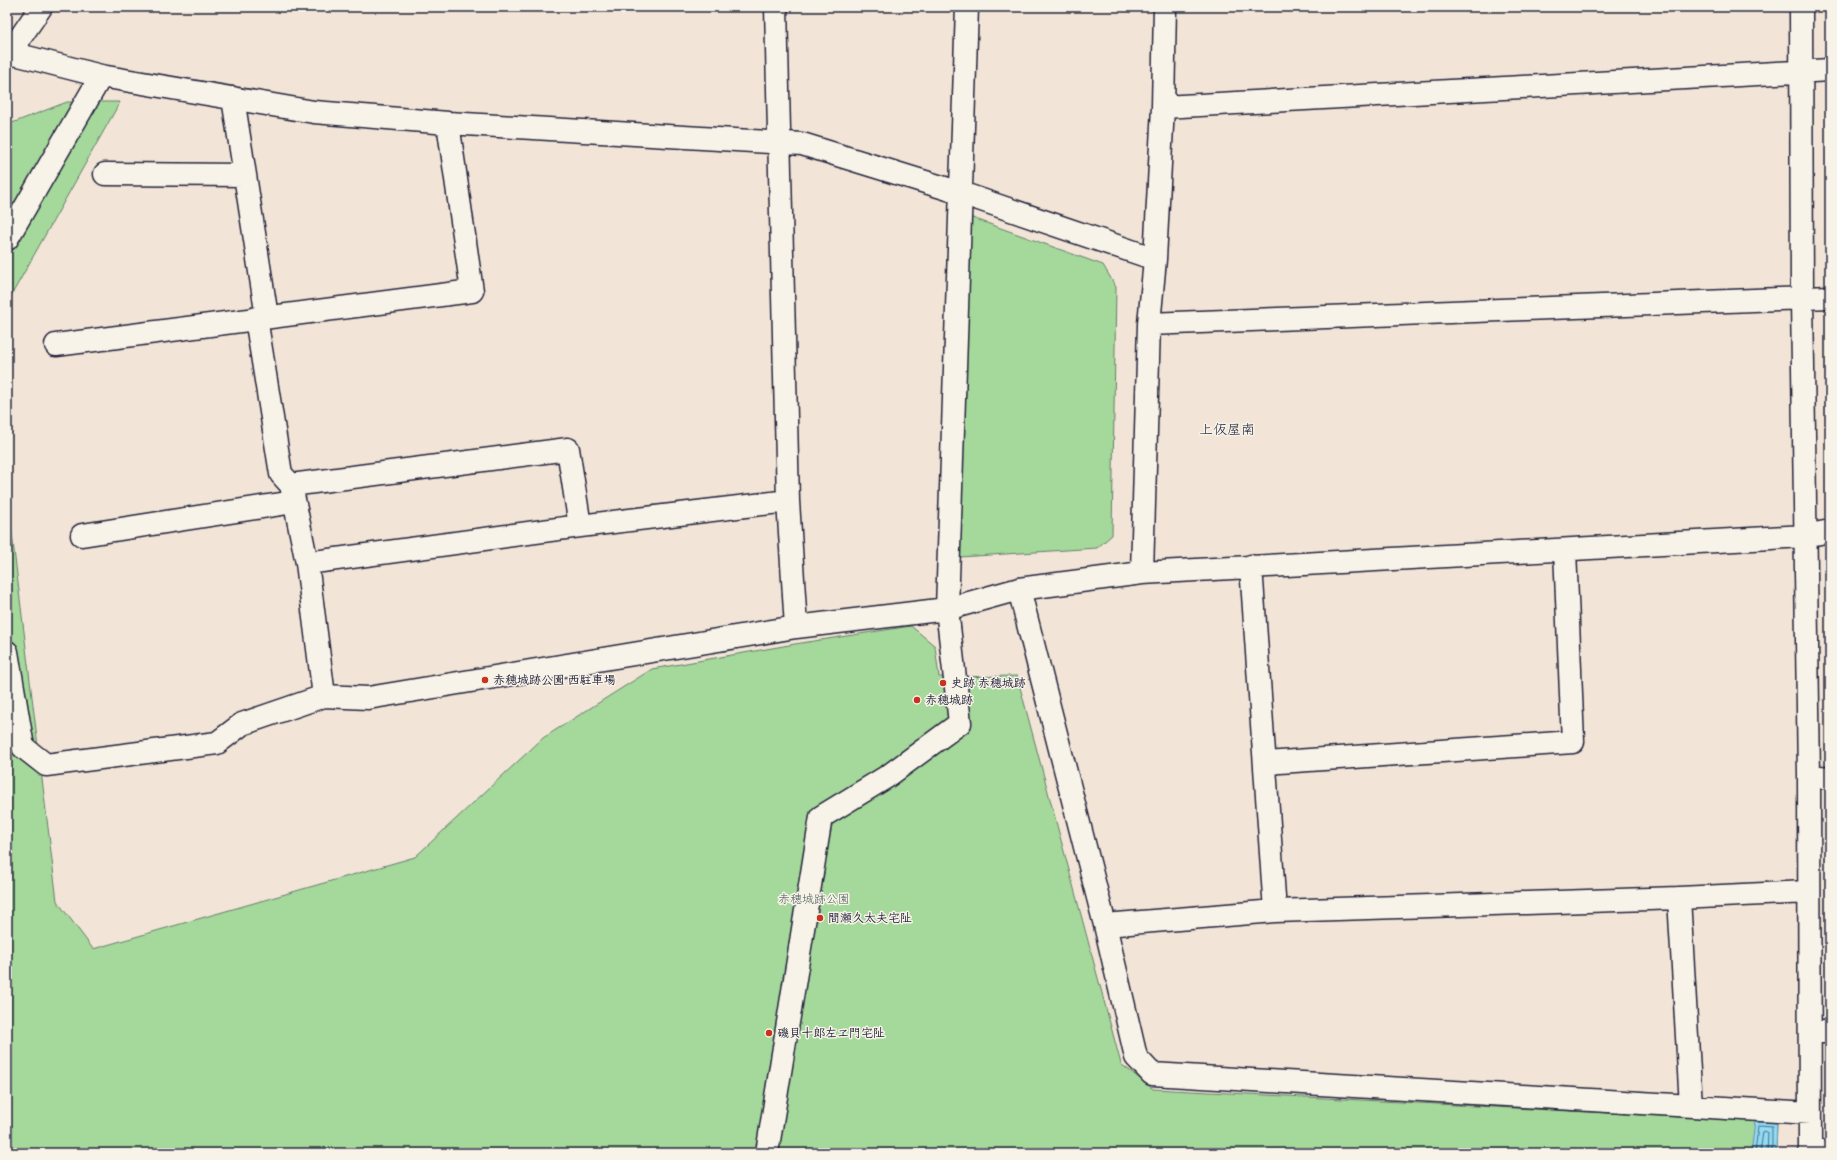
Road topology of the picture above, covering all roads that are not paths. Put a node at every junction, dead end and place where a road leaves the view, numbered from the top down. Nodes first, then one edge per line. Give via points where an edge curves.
1 (41, 7) edge
2 (776, 7) edge
3 (967, 7) edge
4 (1165, 7) edge
5 (1801, 7) edge
6 (9, 55) edge
7 (1830, 70) edge
8 (1801, 72) junction
9 (101, 76) junction
10 (233, 98) junction
11 (1163, 107) junction
12 (448, 123) junction
13 (780, 143) junction
14 (105, 174) dead end
15 (245, 175) junction
16 (961, 193) junction
17 (7, 239) edge
18 (1155, 259) junction
19 (1830, 297) edge
20 (1802, 299) junction
21 (261, 317) junction
22 (1149, 324) junction
23 (56, 345) dead end
24 (292, 493) junction
25 (788, 502) junction
26 (580, 526) junction
27 (1830, 532) edge
28 (82, 535) dead end
29 (1805, 536) junction
30 (1564, 550) junction
31 (307, 563) junction
32 (1251, 566) junction
33 (1142, 573) junction
34 (1019, 589) junction
35 (948, 609) junction
36 (796, 627) junction
37 (7, 652) edge
38 (324, 696) junction
39 (1265, 763) junction
40 (1809, 776) junction
41 (1830, 778) edge
42 (1808, 892) junction
43 (1679, 898) junction
44 (1275, 911) junction
45 (1105, 926) junction
46 (1820, 1032) edge
47 (1691, 1106) junction
48 (1810, 1113) junction
49 (1816, 1152) edge
50 (767, 1153) edge

1 - 6 street
2 - 13 street
3 - 16 street
4 - 11 street
5 - 8 street
6 - 9 street
7 - 8 street
8 - 11 street
8 - 20 street
9 - 10 street
9 - 17 street
10 - 12 street via 314,112
10 - 15 street
11 - 18 street
12 - 13 street
12 - 21 street via 472,291
13 - 16 street via 802,144
13 - 25 street
14 - 15 street
15 - 21 street
16 - 18 street
16 - 35 street
18 - 22 street
19 - 20 street
20 - 22 street
20 - 29 street
21 - 23 street
21 - 24 street via 281,474
22 - 33 street
24 - 26 street via 568,449
24 - 28 street
24 - 31 street
25 - 26 street
25 - 36 street
26 - 31 street
27 - 29 street
29 - 30 street
29 - 40 street
30 - 32 street
30 - 39 street via 1573,742
31 - 38 street
32 - 33 street
32 - 39 street
33 - 34 street
34 - 35 street
34 - 45 street
35 - 36 street
35 - 50 street via 960,723 888,776 821,817
36 - 38 street via 368,698
37 - 38 street via 22,747 46,765 217,743 242,724
39 - 44 street
40 - 41 street
40 - 42 street
42 - 43 street
42 - 46 street
43 - 44 street
43 - 47 street
44 - 45 street
45 - 47 street via 1136,1057 1152,1074
46 - 48 street
47 - 48 street
48 - 49 street

